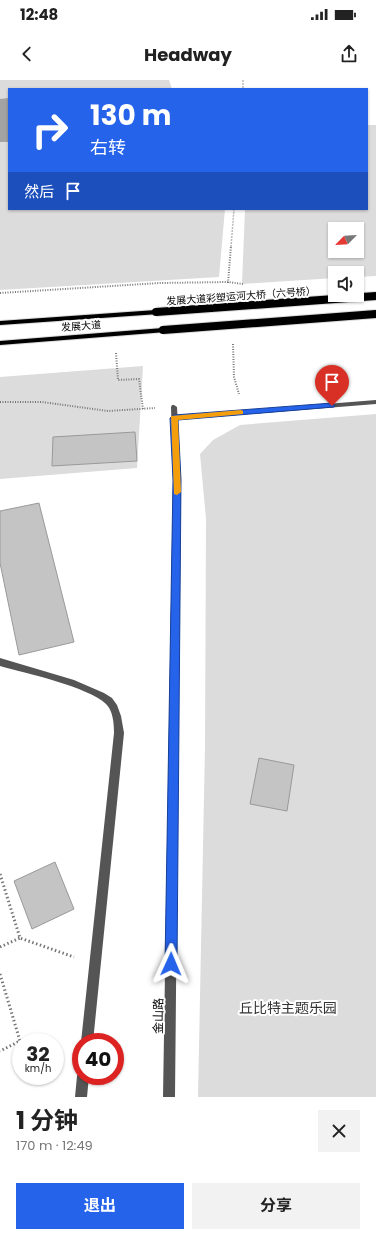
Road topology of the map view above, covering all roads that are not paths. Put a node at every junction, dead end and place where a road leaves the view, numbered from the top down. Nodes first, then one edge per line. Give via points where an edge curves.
1 (376, 296) edge
2 (156, 312) joint
3 (376, 314) edge
4 (0, 323) edge
5 (0, 343) edge
6 (376, 402) edge
7 (174, 407) road end
8 (174, 418) junction
9 (0, 662) edge
10 (88, 1033) edge
11 (82, 1085) edge
12 (81, 1097) edge
13 (169, 1097) edge

1 - 2 main road, 发展大道彩塑运河大桥（六号桥）, bridge
2 - 4 main road, 发展大道
3 - 5 main road, 发展大道, bridge
6 - 8 street
7 - 8 street, 金山路
8 - 13 street, 金山路 via 177,480
9 - 10 street via 96,692 109,702 117,716 119,733
11 - 12 street

